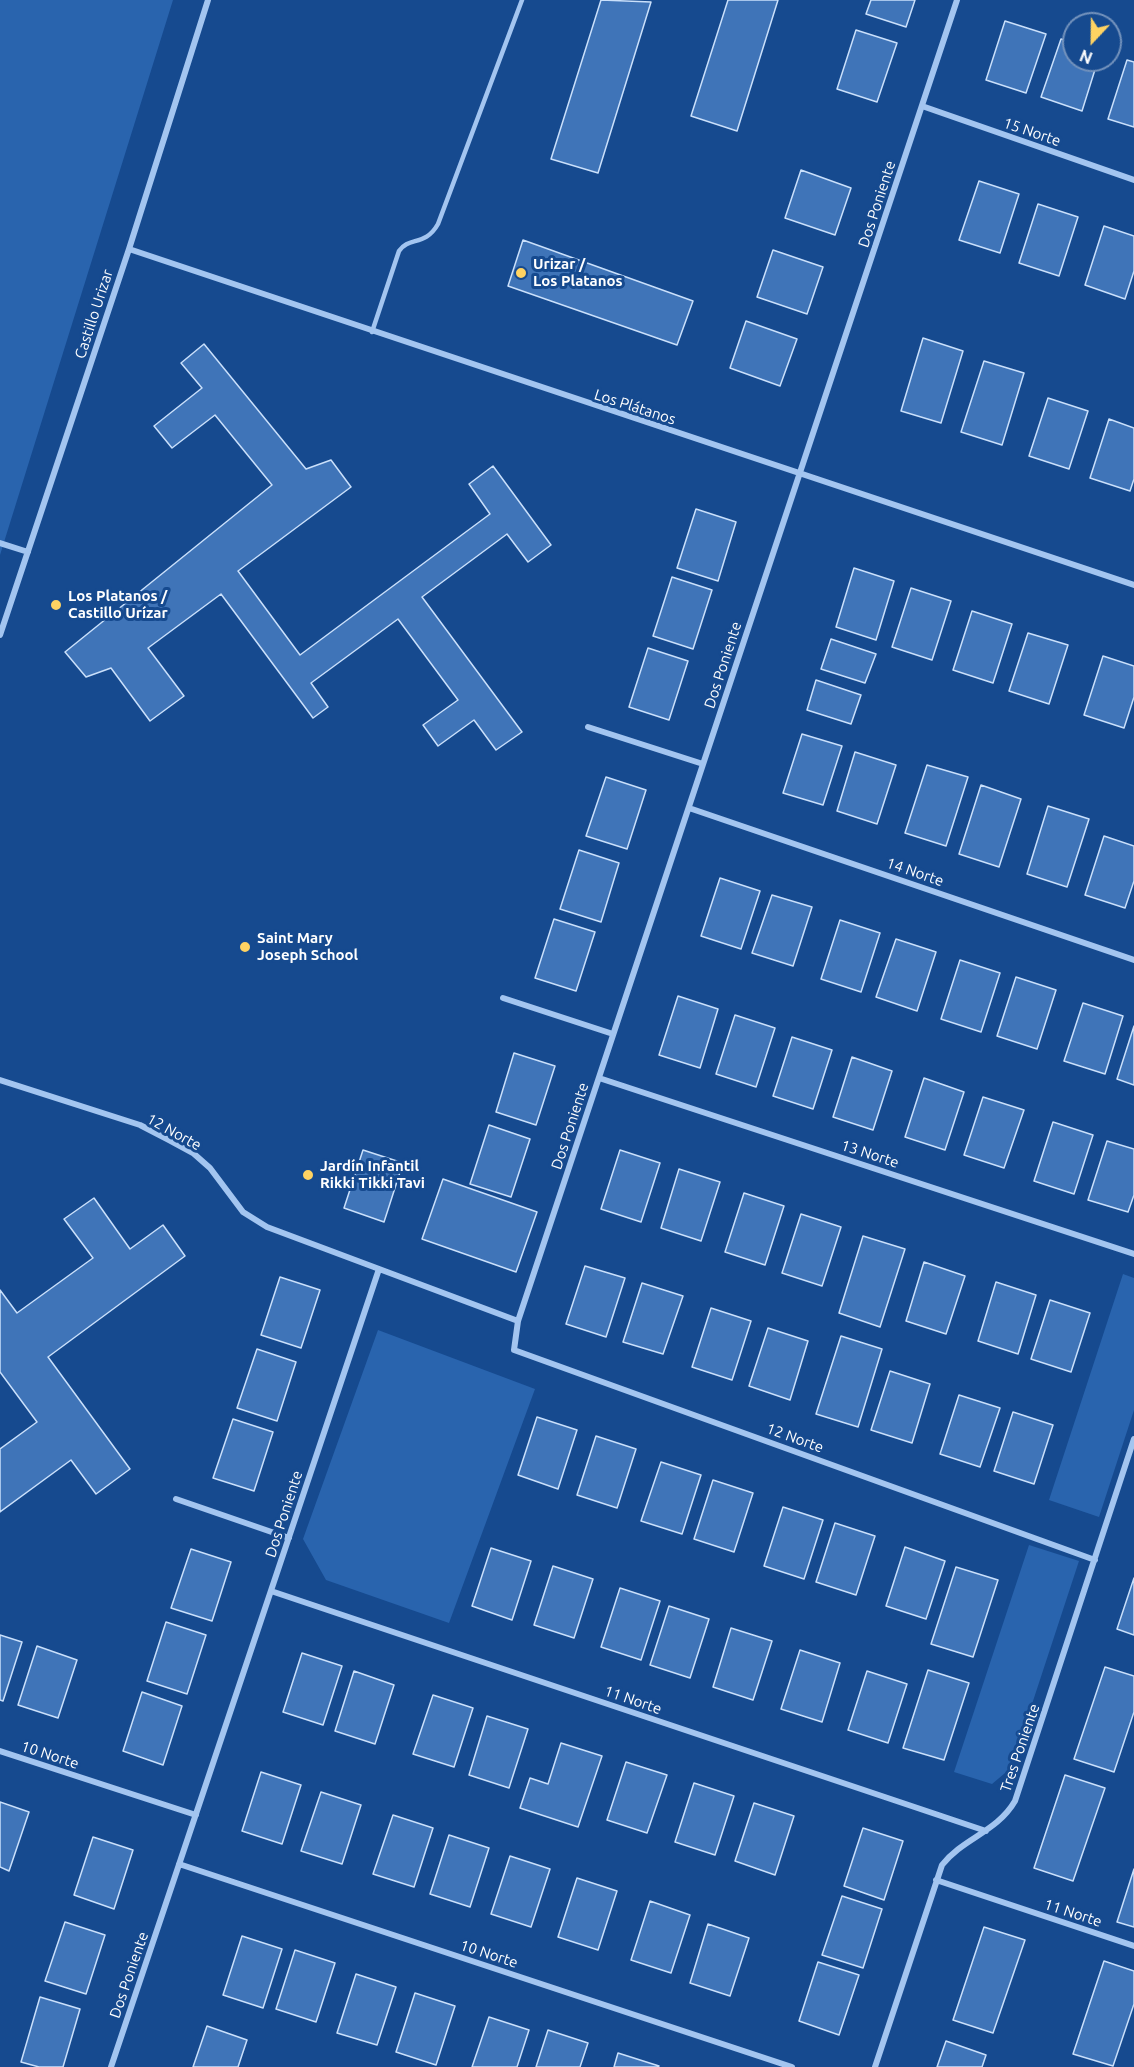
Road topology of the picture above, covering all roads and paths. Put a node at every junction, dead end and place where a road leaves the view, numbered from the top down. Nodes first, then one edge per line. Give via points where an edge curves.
1 (208, 0) edge
2 (522, 0) edge
3 (957, 0) edge
4 (922, 106) junction
5 (1134, 180) edge
6 (129, 249) junction
7 (372, 332) junction
8 (799, 474) junction
9 (0, 543) edge
10 (28, 552) junction
11 (1134, 585) edge
12 (0, 635) edge
13 (588, 727) dead end
14 (703, 764) junction
15 (689, 808) junction
16 (1134, 960) edge
17 (503, 998) dead end
18 (613, 1034) junction
19 (599, 1078) junction
20 (0, 1080) edge
21 (1134, 1254) edge
22 (379, 1269) junction
23 (518, 1321) junction
24 (1134, 1439) edge
25 (176, 1498) dead end
26 (289, 1538) junction
27 (1095, 1560) junction
28 (272, 1591) junction
29 (0, 1751) edge
30 (196, 1815) junction
31 (986, 1831) junction
32 (179, 1864) junction
33 (936, 1880) junction
34 (1134, 1946) edge
35 (111, 2067) edge
36 (792, 2067) edge
37 (874, 2067) edge

1 - 6 street, Castillo Urizar
2 - 7 lane via 438,224 428,237 407,243 399,251
3 - 4 street, Dos Poniente
4 - 5 street, 15 Norte
4 - 8 street, Dos Poniente
6 - 7 street, Los Plátanos
6 - 10 street, Castillo Urizar
7 - 8 street, Los Plátanos
8 - 11 street, Los Plátanos
8 - 14 street, Dos Poniente
9 - 10 street
10 - 12 street, Castillo Urizar
13 - 14 street
14 - 15 street, Dos Poniente
15 - 16 street, 14 Norte
15 - 18 street, Dos Poniente
17 - 18 street
18 - 19 street, Dos Poniente
19 - 21 street, 13 Norte
19 - 23 street, Dos Poniente
20 - 22 street, 12 Norte via 140,1125 193,1153 210,1168 243,1212 267,1227
22 - 23 street
22 - 26 street, Dos Poniente
23 - 27 street, 12 Norte via 514,1350
24 - 27 street, Tres Poniente
25 - 26 street
26 - 28 street, Dos Poniente
27 - 31 street, Tres Poniente via 1020,1789 1008,1813
28 - 30 street, Dos Poniente
28 - 31 street, 11 Norte
29 - 30 street, 10 Norte
30 - 32 street, Dos Poniente
31 - 33 street, Tres Poniente via 951,1853
32 - 35 street, Dos Poniente
32 - 36 street, 10 Norte
33 - 34 street, 11 Norte
33 - 37 street, Tres Poniente

